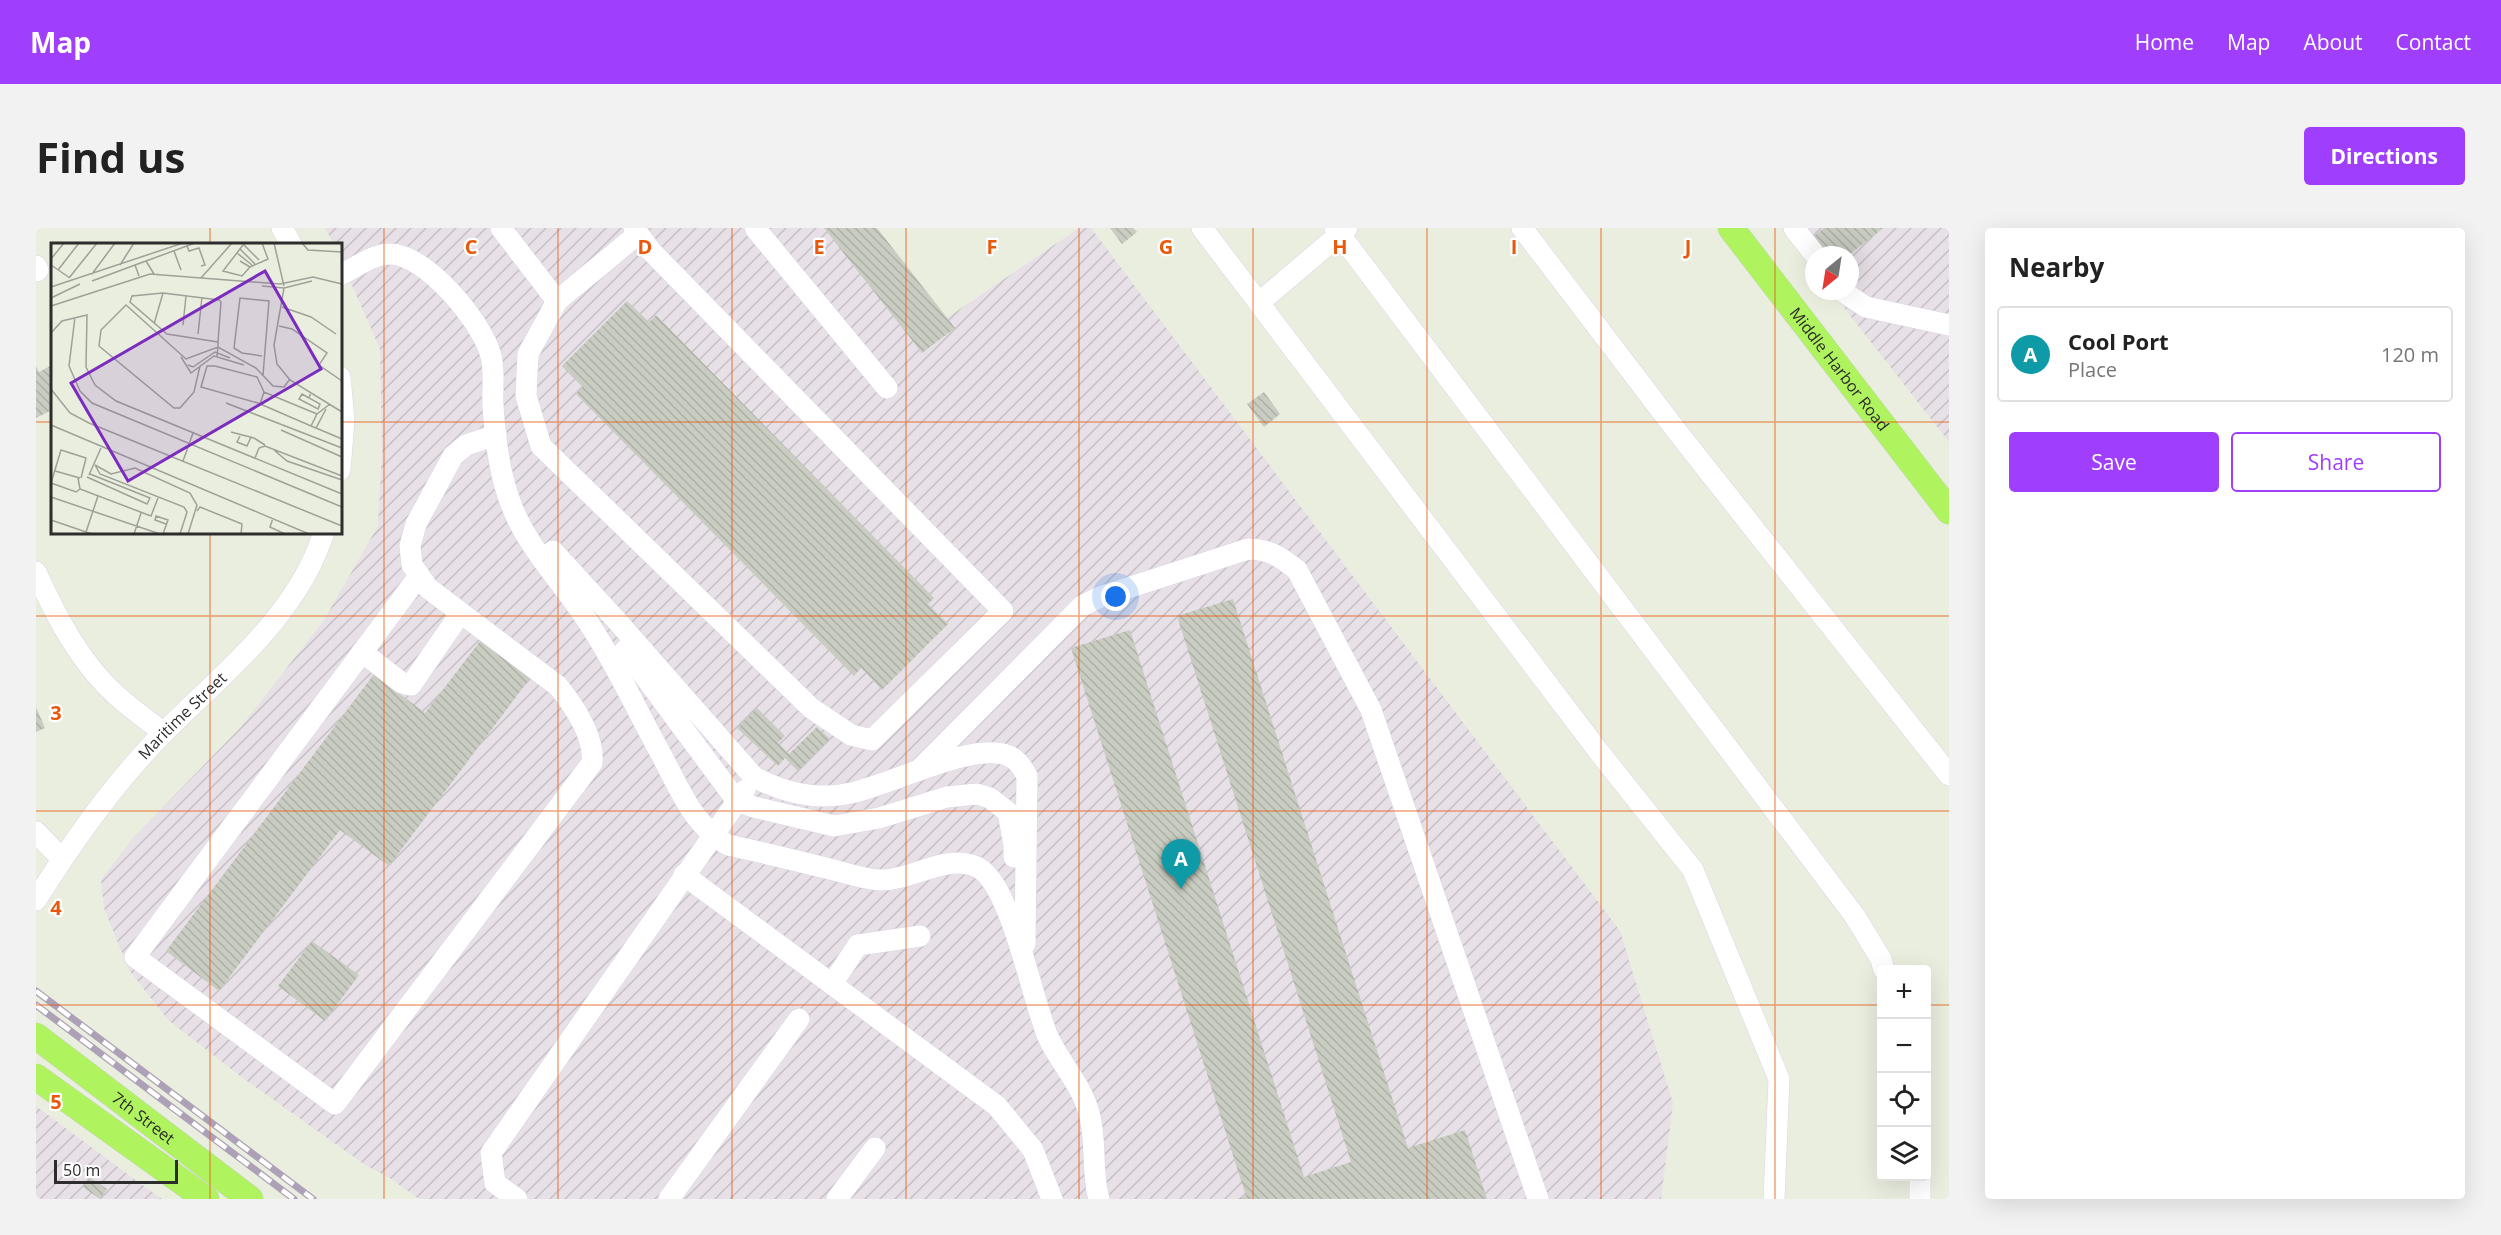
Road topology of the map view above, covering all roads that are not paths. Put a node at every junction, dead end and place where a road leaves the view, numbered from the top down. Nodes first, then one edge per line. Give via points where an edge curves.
1 (282, 228) edge
2 (501, 228) edge
3 (754, 228) edge
4 (1202, 228) edge
5 (1522, 228) edge
6 (1731, 228) edge
7 (1794, 228) edge
8 (1341, 230) edge
9 (636, 231) edge
10 (290, 243) edge
11 (1808, 246) edge
12 (36, 266) edge
13 (36, 271) edge
14 (342, 274) edge
15 (1856, 300) edge
16 (557, 301) junction
17 (1260, 302) junction
18 (1949, 325) edge
19 (887, 388) dead end
20 (342, 398) edge
21 (496, 435) junction
22 (342, 445) edge
23 (506, 491) junction
24 (1949, 511) edge
25 (323, 534) edge
26 (36, 572) edge
27 (419, 576) junction
28 (460, 614) junction
29 (591, 626) junction
30 (362, 652) junction
31 (164, 733) junction
32 (921, 768) junction
33 (1949, 775) edge
34 (754, 777) junction
35 (737, 801) junction
36 (36, 832) edge
37 (712, 835) junction
38 (62, 859) junction
39 (684, 875) junction
40 (36, 900) edge
41 (1013, 928) junction
42 (920, 936) dead end
43 (1883, 965) edge
44 (832, 984) junction
45 (1032, 989) junction
46 (799, 1020) dead end
47 (36, 1036) edge
48 (36, 1077) edge
49 (875, 1148) dead end
50 (1920, 1181) edge
51 (206, 1199) edge
52 (250, 1199) edge
53 (517, 1199) edge
54 (669, 1199) edge
55 (837, 1199) edge
56 (1052, 1199) edge
57 (1099, 1199) edge
58 (1539, 1199) edge
59 (1774, 1199) edge
60 (1920, 1199) edge

1 - 10 street
2 - 16 street
3 - 19 street
4 - 17 street
5 - 33 street via 1686,443
6 - 24 main road, Middle Harbor Road
7 - 11 street
8 - 17 street
8 - 43 street via 1854,915
9 - 16 street
9 - 16 street via 659,260 1002,611 872,740 850,735 811,708 541,446 526,396 528,354
12 - 13 street
14 - 21 street via 380,256 404,257 428,272 466,310 482,333 492,359
15 - 18 street via 1866,307
17 - 59 street via 1599,752 1693,870 1779,1079
20 - 22 street
21 - 23 street
21 - 27 street via 458,451 430,498 410,546 412,565
23 - 29 street via 526,534
23 - 34 street via 567,568
25 - 31 street, Maritime Street via 306,573 278,616
26 - 31 street via 77,650 94,672
27 - 28 street
27 - 30 street
28 - 30 street via 411,685 402,683
28 - 30 street via 558,686 592,746 592,763 335,1104 135,957
29 - 35 street via 607,632 632,658
29 - 37 street via 687,803
31 - 38 street, Maritime Street via 111,790
32 - 34 street via 849,794 828,796 776,788
32 - 45 street via 989,753 1009,756 1023,768 1027,776 1025,944
32 - 58 street via 1082,606 1248,549 1263,549 1280,556 1297,570 1371,710
34 - 35 street
35 - 37 street
35 - 41 street via 834,826 879,818 947,797 977,794 990,798 1005,808 1014,845
36 - 38 street
37 - 39 street
37 - 41 street via 728,845 878,880 966,864 978,868 994,882
38 - 40 street, Maritime Street
39 - 44 street
39 - 53 street via 490,1153 495,1183
41 - 45 street
42 - 44 street via 858,945
44 - 56 street via 997,1106 1033,1150
45 - 57 street via 1048,1037 1088,1110
46 - 54 street
47 - 52 main road, 7th Street
48 - 51 main road, 7th Street
49 - 55 street
50 - 60 street

